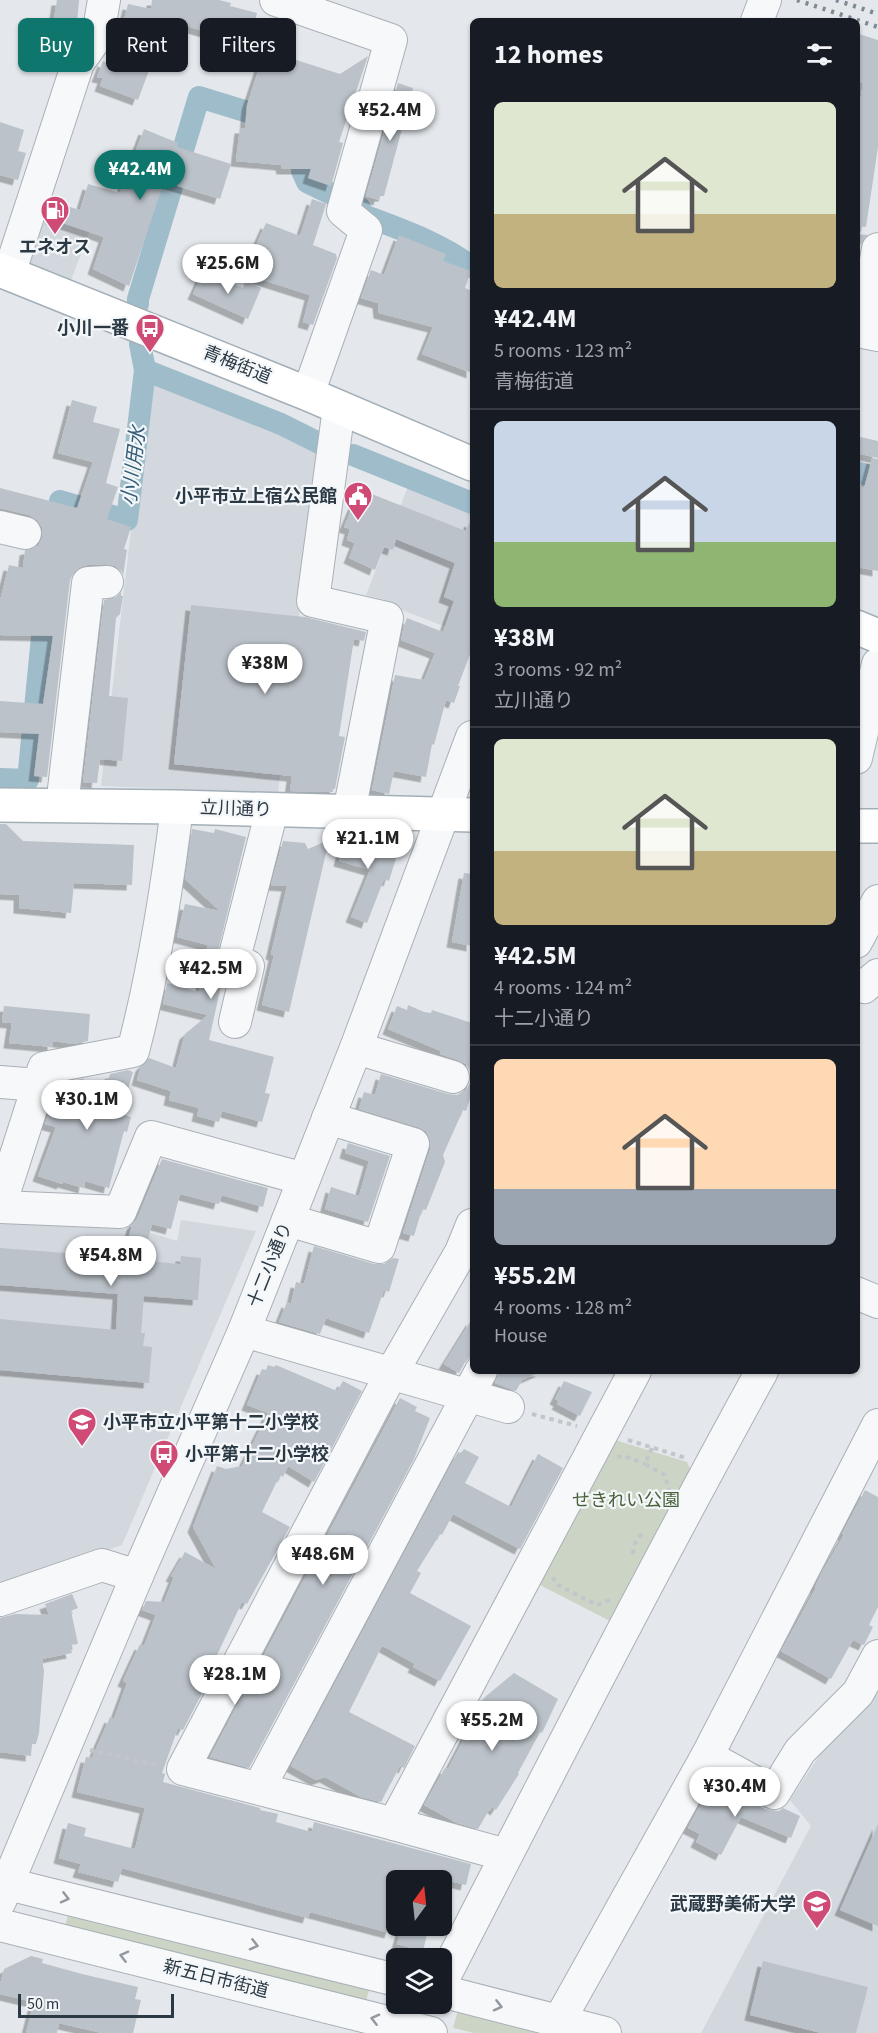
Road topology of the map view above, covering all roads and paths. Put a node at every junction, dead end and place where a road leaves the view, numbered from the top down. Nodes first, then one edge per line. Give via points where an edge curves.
1 (104, 0) edge
2 (276, 0) edge
3 (765, 0) edge
4 (758, 18) edge
5 (878, 249) edge
6 (5, 272) edge
7 (878, 335) edge
8 (308, 394) junction
9 (339, 408) junction
10 (470, 463) edge
11 (107, 582) dead end
12 (860, 629) edge
13 (878, 636) edge
14 (878, 664) edge
15 (860, 741) edge
16 (470, 748) edge
17 (0, 805) edge
18 (62, 806) junction
19 (177, 807) junction
20 (272, 810) junction
21 (349, 812) junction
22 (458, 815) edge
23 (860, 826) edge
24 (878, 826) edge
25 (878, 901) edge
26 (860, 935) edge
27 (878, 975) edge
28 (860, 986) edge
29 (235, 1022) dead end
30 (356, 1047) junction
31 (453, 1077) dead end
32 (0, 1082) edge
33 (38, 1086) junction
34 (328, 1118) junction
35 (11, 1134) edge
36 (304, 1179) junction
37 (0, 1206) edge
38 (288, 1220) junction
39 (470, 1230) edge
40 (860, 1295) edge
41 (878, 1302) edge
42 (243, 1331) junction
43 (391, 1374) junction
44 (634, 1374) edge
45 (760, 1374) edge
46 (474, 1384) edge
47 (508, 1407) joint
48 (878, 1425) edge
49 (605, 1446) junction
50 (652, 1448) junction
51 (645, 1464) junction
52 (710, 1466) junction
53 (669, 1492) dead end
54 (650, 1529) dead end
55 (633, 1557) dead end
56 (549, 1567) dead end
57 (137, 1576) junction
58 (615, 1592) dead end
59 (0, 1600) edge
60 (878, 1656) edge
61 (86, 1749) dead end
62 (707, 1756) junction
63 (183, 1769) junction
64 (259, 1788) junction
65 (394, 1824) junction
66 (506, 1855) junction
67 (4, 1893) edge
68 (0, 1925) edge
69 (452, 1961) edge
70 (386, 1978) edge
71 (452, 1994) edge
72 (559, 2021) junction
73 (424, 2025) edge
74 (605, 2033) edge

1 - 6 street via 98,34 78,63
2 - 8 street via 391,40 346,202 366,230
3 - 4 street
5 - 7 street via 863,332
6 - 8 main road, 青梅街道
8 - 9 main road, 青梅街道
9 - 10 main road, 青梅街道
9 - 21 street via 313,601 387,618
11 - 18 street via 88,583
12 - 13 main road
14 - 15 street
16 - 22 street, 十二小通り
17 - 18 main road, 立川通り
18 - 19 main road, 立川通り
19 - 20 main road, 立川通り
19 - 33 street via 175,888 133,1051 44,1068
20 - 21 main road, 立川通り
20 - 29 street via 233,963 248,966
21 - 22 main road, 立川通り
22 - 30 street, 十二小通り
23 - 24 main road
25 - 26 street
27 - 28 street via 864,987
30 - 31 street
30 - 34 street, 十二小通り
32 - 33 street
33 - 35 street
34 - 36 street, 十二小通り
34 - 38 street via 413,1144 379,1247
35 - 37 street
36 - 37 street via 151,1137 120,1212
36 - 38 street, 十二小通り
38 - 42 street, 十二小通り
39 - 43 street
40 - 41 street
42 - 43 street
42 - 57 street, 十二小通り
43 - 46 street
43 - 63 street
44 - 49 street
45 - 52 street
46 - 47 street
46 - 64 street
47 - 49 path
48 - 62 street
49 - 50 path
49 - 51 path
49 - 65 street
50 - 51 path
50 - 52 path
51 - 53 path via 665,1475
52 - 66 street
54 - 55 path via 639,1536
56 - 58 path via 556,1584 597,1605 610,1600
57 - 59 street via 102,1565
57 - 67 street, 十二小通り
60 - 62 street via 858,1693 800,1751 774,1792
61 - 63 path
62 - 72 street
63 - 64 street
64 - 65 street
65 - 66 street
66 - 69 street
67 -> 70 street
73 -> 68 street, 新五日市街道
71 -> 72 street
72 - 74 street

